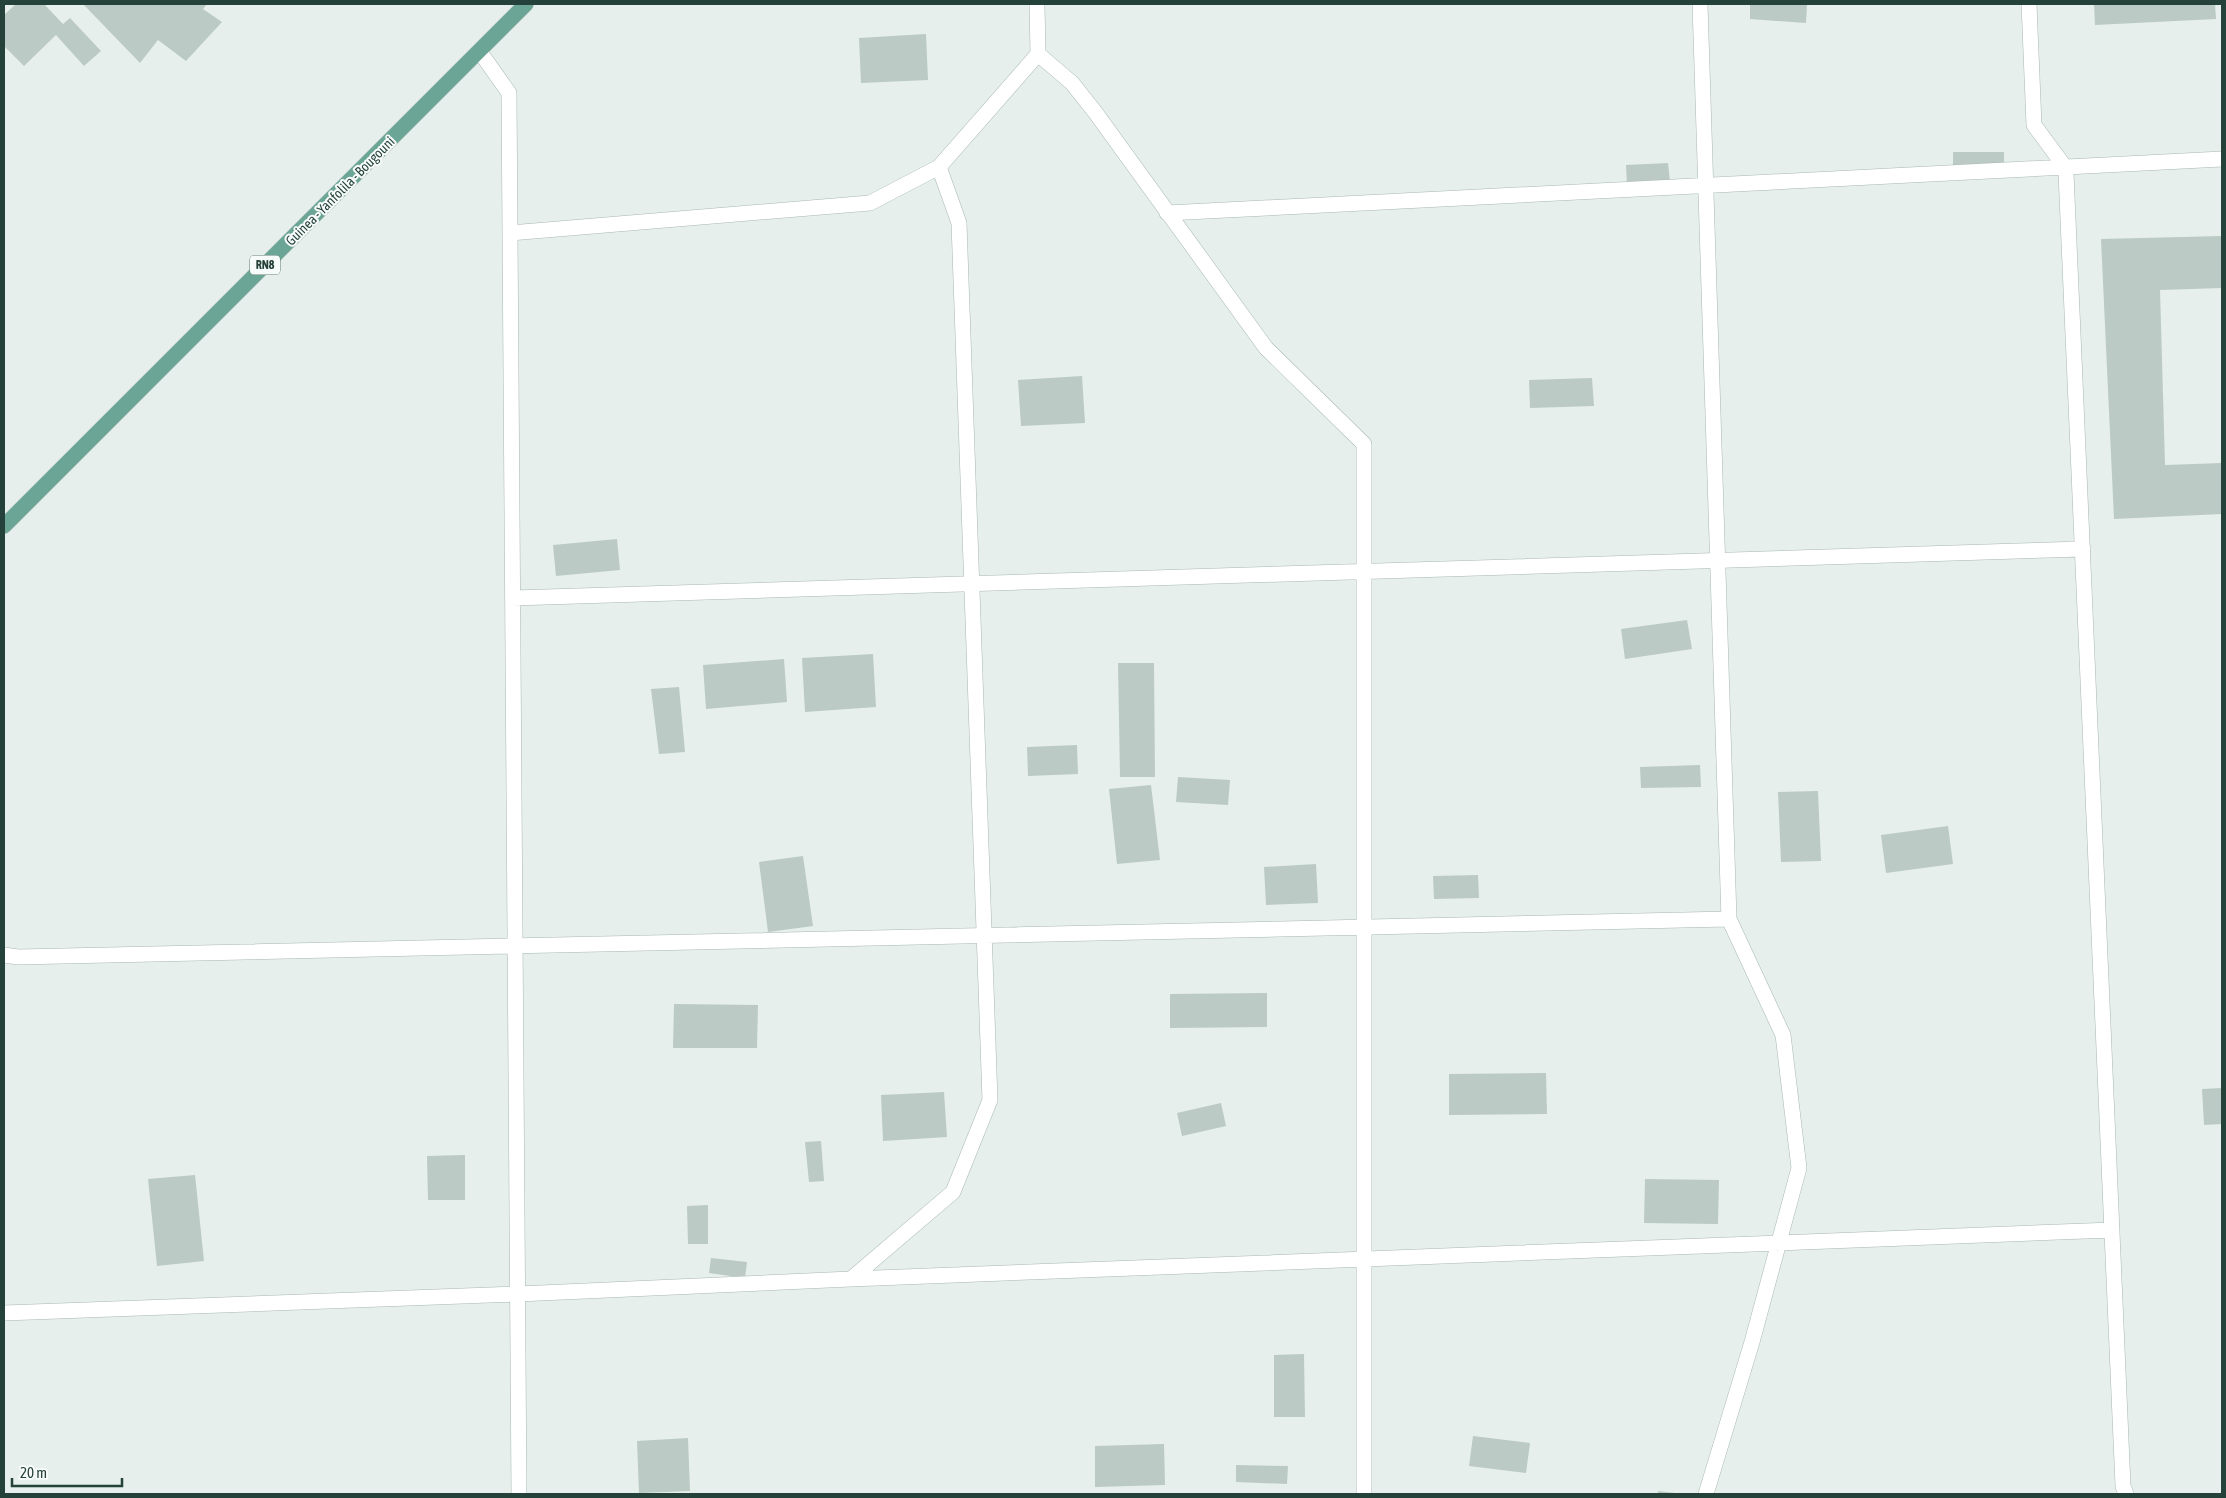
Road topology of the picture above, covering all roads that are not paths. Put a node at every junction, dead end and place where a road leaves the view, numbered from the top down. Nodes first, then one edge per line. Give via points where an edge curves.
1 (526, 4) edge
2 (1037, 4) edge
3 (1700, 4) edge
4 (2029, 4) edge
5 (480, 52) junction
6 (1038, 54) junction
7 (2222, 159) edge
8 (939, 167) junction
9 (2065, 167) junction
10 (1706, 185) junction
11 (1167, 213) junction
12 (510, 233) junction
13 (4, 526) edge
14 (2083, 549) junction
15 (1718, 560) junction
16 (1364, 572) junction
17 (972, 584) junction
18 (513, 598) junction
19 (1729, 919) junction
20 (1364, 927) junction
21 (984, 935) junction
22 (514, 945) junction
23 (4, 955) edge
24 (2112, 1230) junction
25 (1778, 1243) junction
26 (1364, 1259) junction
27 (851, 1279) junction
28 (518, 1294) junction
29 (4, 1313) edge
30 (519, 1494) edge
31 (1364, 1494) edge
32 (1706, 1494) edge
33 (2126, 1494) edge

1 - 5 main road, Guinea - Yanfolila - Bougouni / RN8
2 - 6 street
3 - 10 street
4 - 9 street via 2034,125
5 - 12 street via 509,93
5 - 13 main road, Guinea - Yanfolila - Bougouni / RN8
6 - 8 street
6 - 11 street via 1072,83
7 - 9 street
8 - 12 street via 870,203
8 - 17 street via 959,223
9 - 10 street
9 - 14 street
10 - 11 street
10 - 15 street
11 - 16 street via 1266,348 1364,444
12 - 18 street
14 - 15 street
14 - 24 street
15 - 16 street
15 - 19 street
16 - 17 street
16 - 20 street
17 - 18 street
17 - 21 street
18 - 22 street
19 - 20 street
19 - 25 street via 1783,1035 1799,1168
20 - 21 street
20 - 26 street
21 - 22 street
21 - 27 street via 990,1100 953,1192
22 - 23 street
22 - 28 street
24 - 25 street
24 - 33 street via 2123,1486
25 - 26 street
25 - 32 street
26 - 27 street
26 - 31 street
27 - 28 street
28 - 29 street
28 - 30 street

